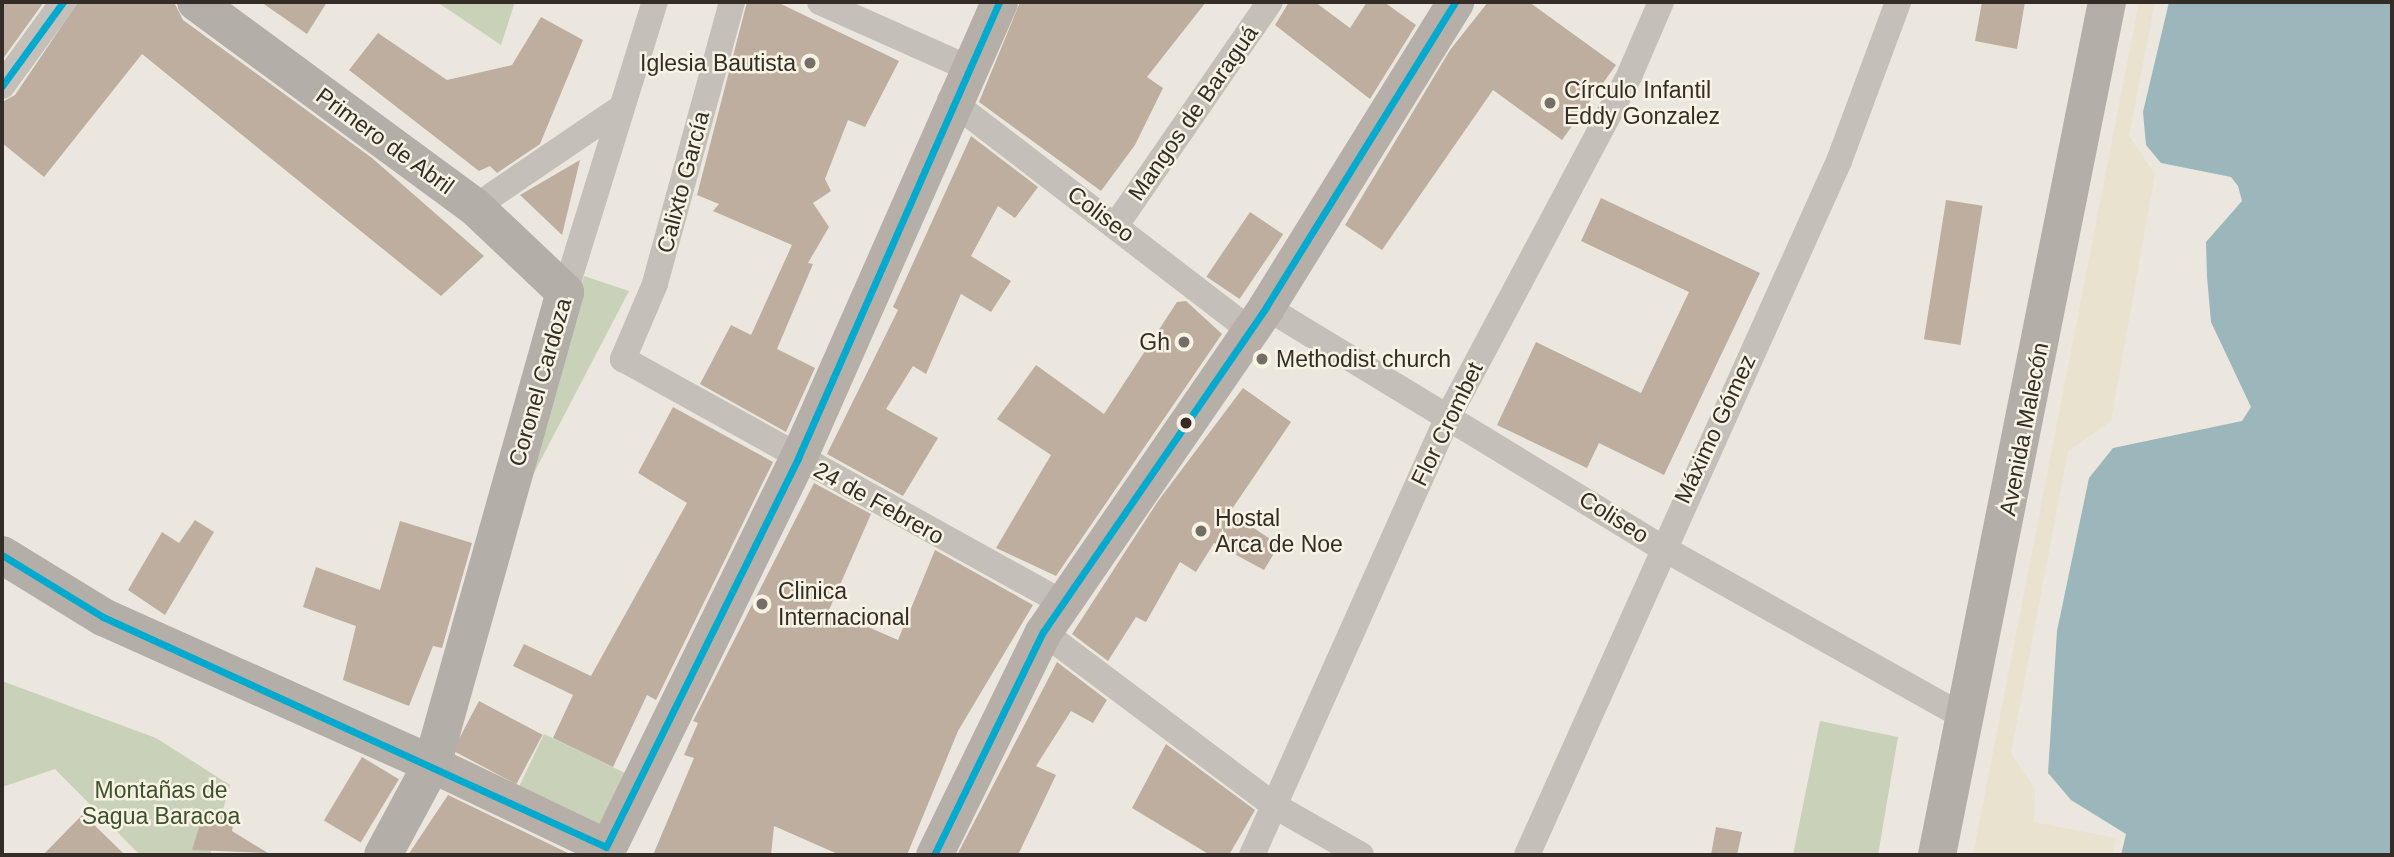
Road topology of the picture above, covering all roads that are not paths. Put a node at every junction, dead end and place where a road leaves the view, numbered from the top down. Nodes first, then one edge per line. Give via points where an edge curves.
1 (64, 2) edge
2 (196, 2) edge
3 (655, 2) edge
4 (732, 2) edge
5 (820, 2) edge
6 (999, 2) edge
7 (1270, 2) edge
8 (1455, 2) edge
9 (1661, 2) edge
10 (1898, 2) edge
11 (2107, 2) edge
12 (966, 67) junction
13 (2, 86) edge
14 (950, 100) junction
15 (618, 109) junction
16 (475, 207) junction
17 (1116, 225) junction
18 (565, 292) junction
19 (1258, 319) junction
20 (623, 359) joint
21 (1450, 413) junction
22 (798, 458) junction
23 (1661, 547) junction
24 (2, 555) edge
25 (1053, 618) junction
26 (1968, 719) junction
27 (432, 764) junction
28 (1275, 806) junction
29 (605, 851) edge
30 (383, 855) edge
31 (934, 855) edge
32 (1252, 855) edge
33 (1361, 855) edge
34 (1527, 855) edge
35 (1937, 855) edge

1 - 13 street
2 - 16 main road, Primero de Abril
3 - 15 street, Coronel Cardoza
4 - 20 street, Calixto García via 655,284
5 - 12 street
6 - 12 main road
7 - 17 street, Mangos de Baraguá
8 - 19 main road
9 - 21 street, Flor Crombet via 1630,74
10 - 23 street, Máximo Gómez via 1839,162
11 - 26 main road, Avenida Malecón
12 - 14 main road
14 - 17 street, Coliseo
14 - 22 main road
15 - 16 street
15 - 18 street, Coronel Cardoza
16 - 18 main road, Primero de Abril
17 - 19 street, Coliseo
18 - 27 main road, Coronel Cardoza
19 - 21 street, Coliseo
19 - 25 main road
20 - 22 street, 24 de Febrero
21 - 23 street, Coliseo
21 - 28 street, Flor Crombet
22 - 25 street, 24 de Febrero
22 - 29 main road
23 - 26 street, Coliseo
23 - 34 street, Máximo Gómez
24 - 27 main road via 103,617
25 - 28 street, 24 de Febrero
25 - 31 main road
26 - 35 main road, Avenida Malecón
27 - 29 main road
27 - 30 main road
28 - 32 street, Flor Crombet
28 - 33 street, 24 de Febrero

